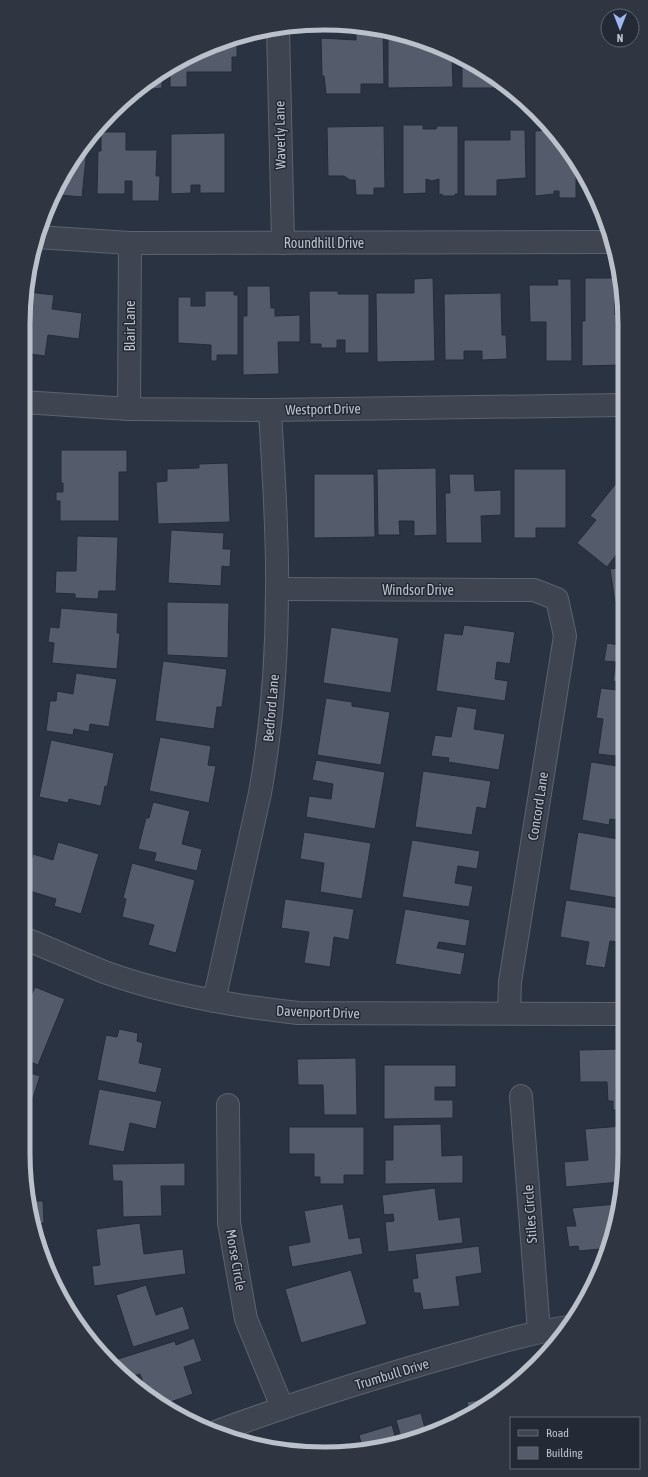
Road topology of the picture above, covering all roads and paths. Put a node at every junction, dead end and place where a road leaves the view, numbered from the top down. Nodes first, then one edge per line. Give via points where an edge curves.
1 (278, 34) edge
2 (43, 237) edge
3 (606, 242) edge
4 (130, 243) junction
5 (282, 243) junction
6 (30, 402) edge
7 (618, 405) edge
8 (129, 409) junction
9 (270, 410) junction
10 (278, 589) junction
11 (557, 599) joint
12 (30, 941) edge
13 (214, 1001) junction
14 (509, 1013) junction
15 (618, 1014) edge
16 (521, 1096) dead end
17 (228, 1105) dead end
18 (560, 1328) edge
19 (539, 1331) junction
20 (282, 1407) junction
21 (222, 1429) edge

1 - 5 street, Waverly Lane
2 - 4 street, Roundhill Drive
3 - 5 street, Roundhill Drive
4 - 5 street, Roundhill Drive
4 - 8 street, Blair Lane
6 - 8 street, Westport Drive
7 - 9 street, Westport Drive
8 - 9 street, Westport Drive
9 - 10 street, Bedford Lane
10 - 11 street, Windsor Drive via 534,590
10 - 13 street, Bedford Lane via 274,686 266,763
11 - 14 street, Concord Lane via 565,636 510,982
12 - 13 street, Davenport Drive via 108,973 178,994
13 - 14 street, Davenport Drive via 298,1013
14 - 15 street, Davenport Drive
16 - 19 street, Stiles Circle
17 - 20 street, Morse Circle via 230,1230 246,1319
18 - 19 street, Trumbull Drive
19 - 20 street, Trumbull Drive
20 - 21 street, Trumbull Drive

